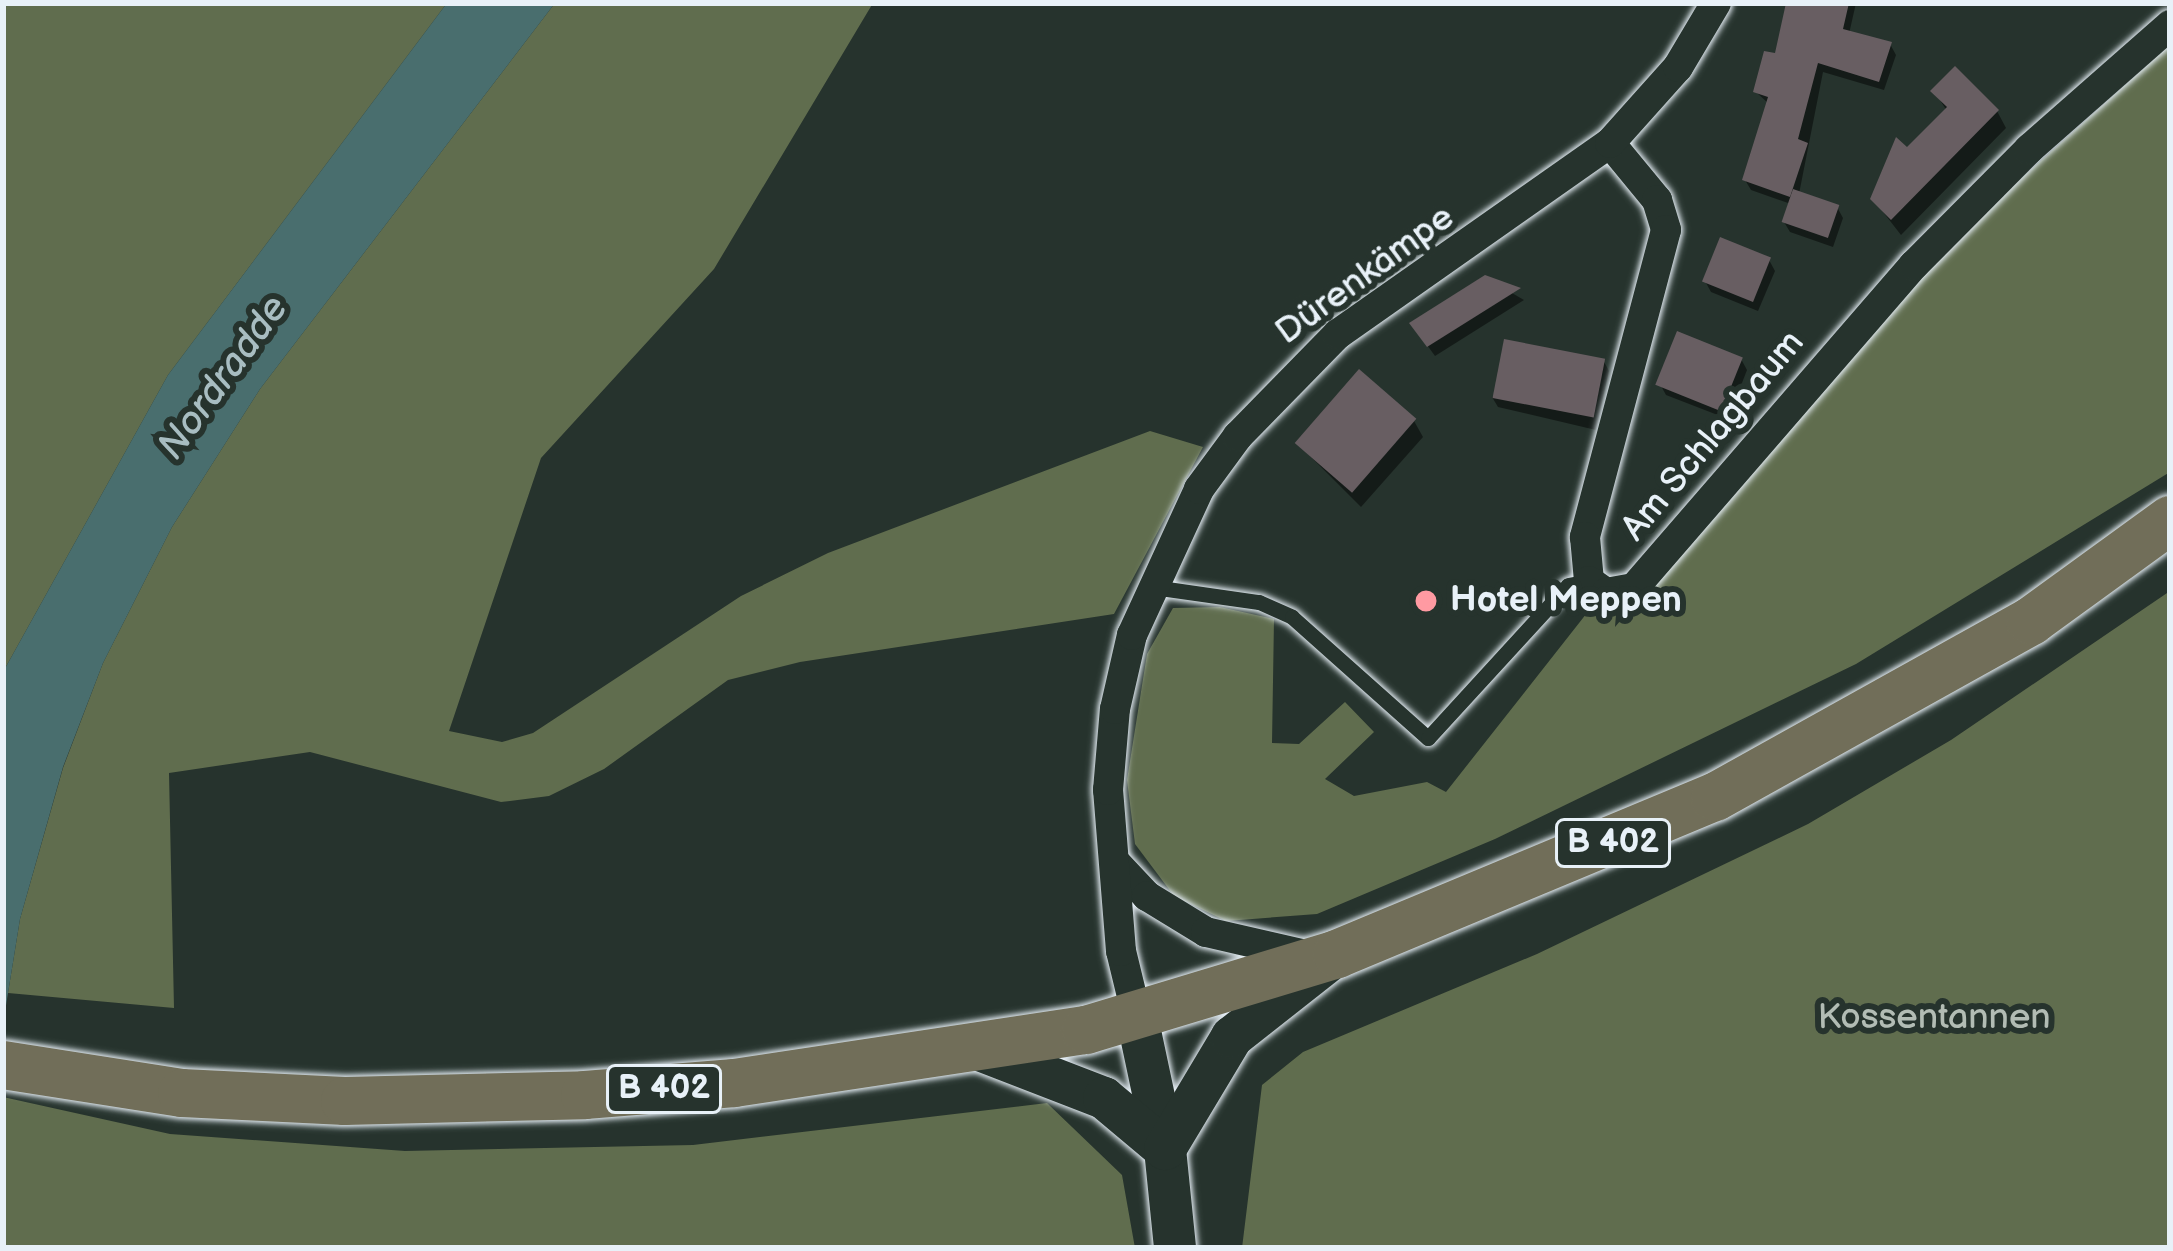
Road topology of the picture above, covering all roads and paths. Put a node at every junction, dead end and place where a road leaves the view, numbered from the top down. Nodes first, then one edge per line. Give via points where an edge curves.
1 (1716, 3) edge
2 (2170, 25) edge
3 (1610, 143) junction
4 (2170, 520) edge
5 (1589, 581) junction
6 (1153, 587) junction
7 (1115, 862) junction
8 (1329, 956) junction
9 (1136, 1017) junction
10 (982, 1051) junction
11 (3, 1065) edge
12 (1165, 1149) junction
13 (1174, 1248) edge

1 - 3 street, Dürenkämpe via 1678,67
2 - 5 street, Am Schlagbaum via 1914,265 1634,588 1606,593
3 - 5 street, Am Schlagbaum via 1658,200 1666,230 1585,537
3 - 6 street, Dürenkämpe via 1338,334 1290,380 1199,489
4 - 8 main road, B 402 via 2031,621 1715,797
5 - 6 lane via 1568,585 1428,738 1292,617 1259,602
6 - 7 street, Dürenkämpe via 1115,709 1108,790
7 - 8 street via 1147,896 1206,932
7 - 9 street, Dürenkämpe via 1121,951
8 - 9 main road, B 402
8 - 12 street via 1232,1037
9 - 10 main road, B 402
9 - 12 street
10 - 11 main road, B 402 via 735,1083 345,1102 182,1093
10 - 12 street via 1088,1089
12 - 13 street

